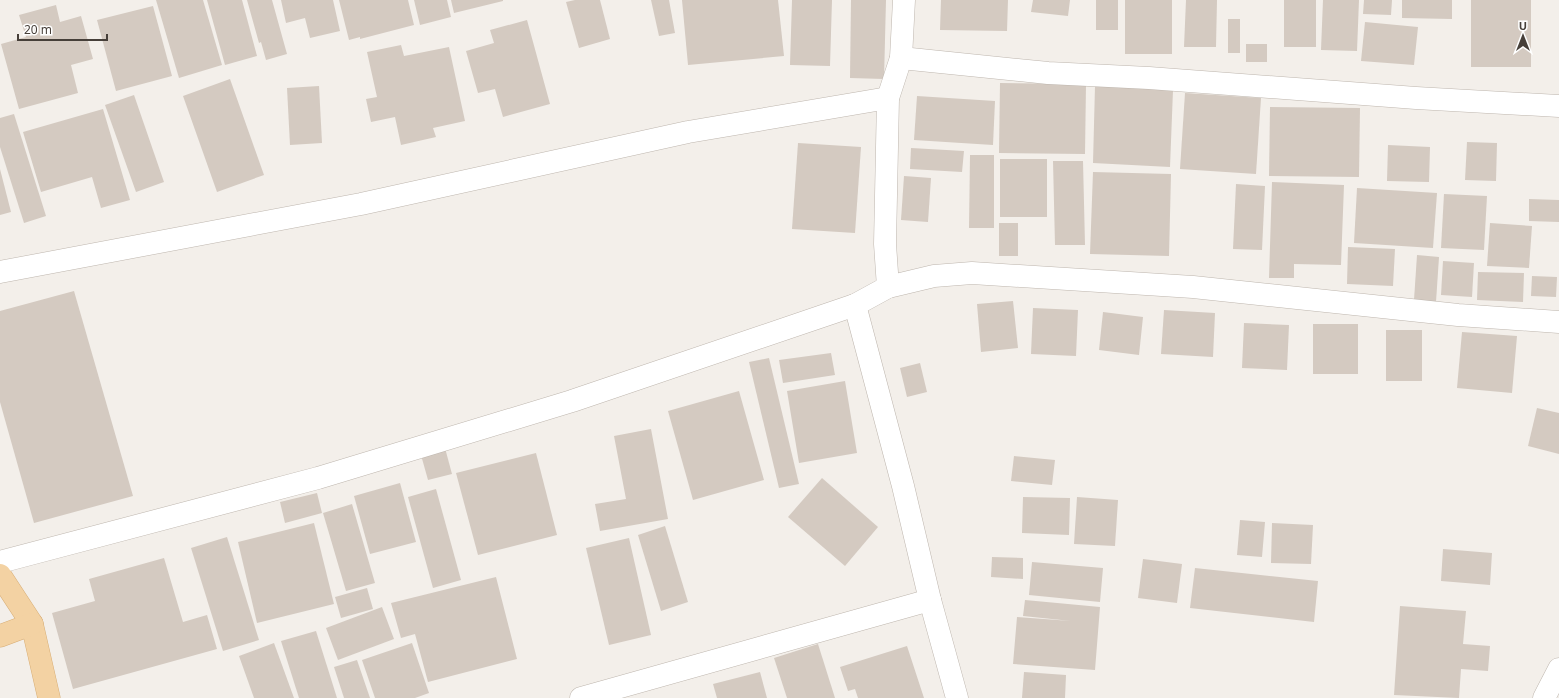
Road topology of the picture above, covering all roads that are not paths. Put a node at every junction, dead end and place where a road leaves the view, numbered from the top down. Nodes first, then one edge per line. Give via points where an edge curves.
1 (904, 0) edge
2 (901, 58) junction
3 (888, 98) junction
4 (1559, 106) edge
5 (0, 272) edge
6 (888, 287) junction
7 (855, 305) junction
8 (1559, 322) edge
9 (0, 562) edge
10 (0, 575) edge
11 (930, 600) junction
12 (32, 624) junction
13 (0, 636) edge
14 (49, 698) edge
15 (581, 698) edge
16 (956, 698) edge

1 - 2 street
2 - 3 street
2 - 4 street via 1048,73
3 - 5 street via 688,132 360,204
3 - 6 street via 885,244
6 - 7 street
6 - 8 street via 934,276 972,273 1193,287 1458,315
7 - 9 street via 572,401 318,478
7 - 11 street
10 - 12 main road
11 - 15 street
11 - 16 street
12 - 13 main road
12 - 14 main road

